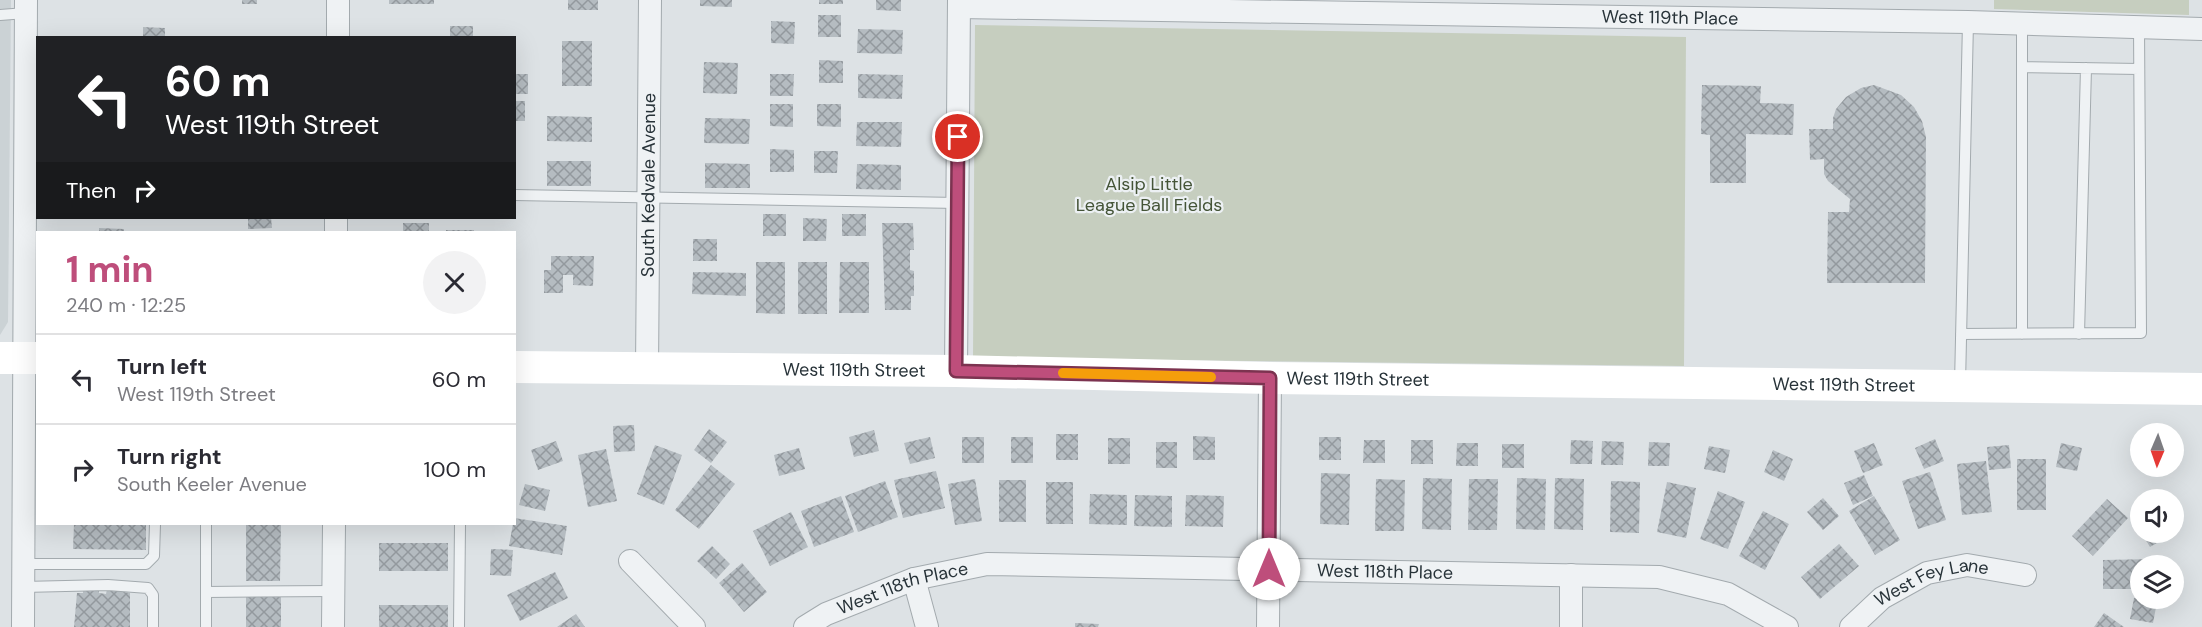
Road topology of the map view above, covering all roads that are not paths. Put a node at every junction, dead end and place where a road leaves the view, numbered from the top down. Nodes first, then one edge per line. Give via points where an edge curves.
1 (338, 0) edge
2 (650, 0) edge
3 (959, 3) edge
4 (26, 7) edge
5 (1447, 7) edge
6 (1733, 9) edge
7 (0, 15) edge
8 (1968, 22) junction
9 (2022, 24) junction
10 (2139, 27) junction
11 (2202, 29) edge
12 (338, 36) edge
13 (2022, 67) junction
14 (2086, 68) junction
15 (2139, 69) junction
16 (31, 187) edge
17 (516, 195) edge
18 (649, 197) junction
19 (958, 203) junction
20 (1961, 334) junction
21 (2022, 334) junction
22 (2079, 334) junction
23 (21, 358) edge
24 (516, 367) edge
25 (647, 369) junction
26 (956, 371) junction
27 (1270, 378) junction
28 (1960, 387) junction
29 (2202, 389) edge
30 (155, 525) edge
31 (206, 525) edge
32 (334, 525) edge
33 (459, 525) edge
34 (630, 561) dead end
35 (23, 564) junction
36 (1269, 569) junction
37 (1571, 575) junction
38 (2025, 575) dead end
39 (914, 579) junction
40 (23, 587) junction
41 (333, 591) junction
42 (206, 592) junction
43 (23, 627) edge
44 (153, 627) edge
45 (206, 627) edge
46 (333, 627) edge
47 (459, 627) edge
48 (694, 627) edge
49 (805, 627) edge
50 (927, 627) edge
51 (1268, 627) edge
52 (1571, 627) edge
53 (1787, 627) edge
54 (1851, 627) edge

1 - 12 street
2 - 18 street, South Kedvale Avenue
3 - 5 street, West 119th Place
3 - 19 street
4 - 7 lane
4 - 16 street
5 - 6 street, West 119th Place
6 - 8 street, West 119th Place
8 - 9 street, West 119th Place
8 - 20 lane
9 - 10 street, West 119th Place
9 - 13 lane
10 - 11 street, West 119th Place
10 - 15 lane
13 - 14 lane
13 - 21 lane
14 - 15 lane
14 - 22 lane
15 - 22 lane via 2141,333
16 - 23 street
17 - 18 lane
18 - 19 lane
18 - 25 street, South Kedvale Avenue
19 - 26 street
20 - 21 lane
20 - 28 lane
21 - 22 lane
23 - 35 street
24 - 25 street, West 119th Street
25 - 26 street, West 119th Street
26 - 27 street, West 119th Street
27 - 28 street, West 119th Street
27 - 36 street
28 - 29 street, West 119th Street
30 - 35 lane via 154,556 147,564
31 - 42 lane
32 - 41 street
33 - 47 lane
34 - 48 street
35 - 40 street
36 - 37 street, West 118th Place
36 - 39 street, West 118th Place via 987,564
36 - 51 street
37 - 52 street
37 - 53 street, West 118th Place via 1659,577 1728,594
38 - 54 street, West Fey Lane via 1967,565 1927,573 1882,598
39 - 49 street, West 118th Place via 826,614
39 - 50 street
40 - 43 street
40 - 44 lane via 148,588 153,595
41 - 42 lane
41 - 46 street
42 - 45 lane

